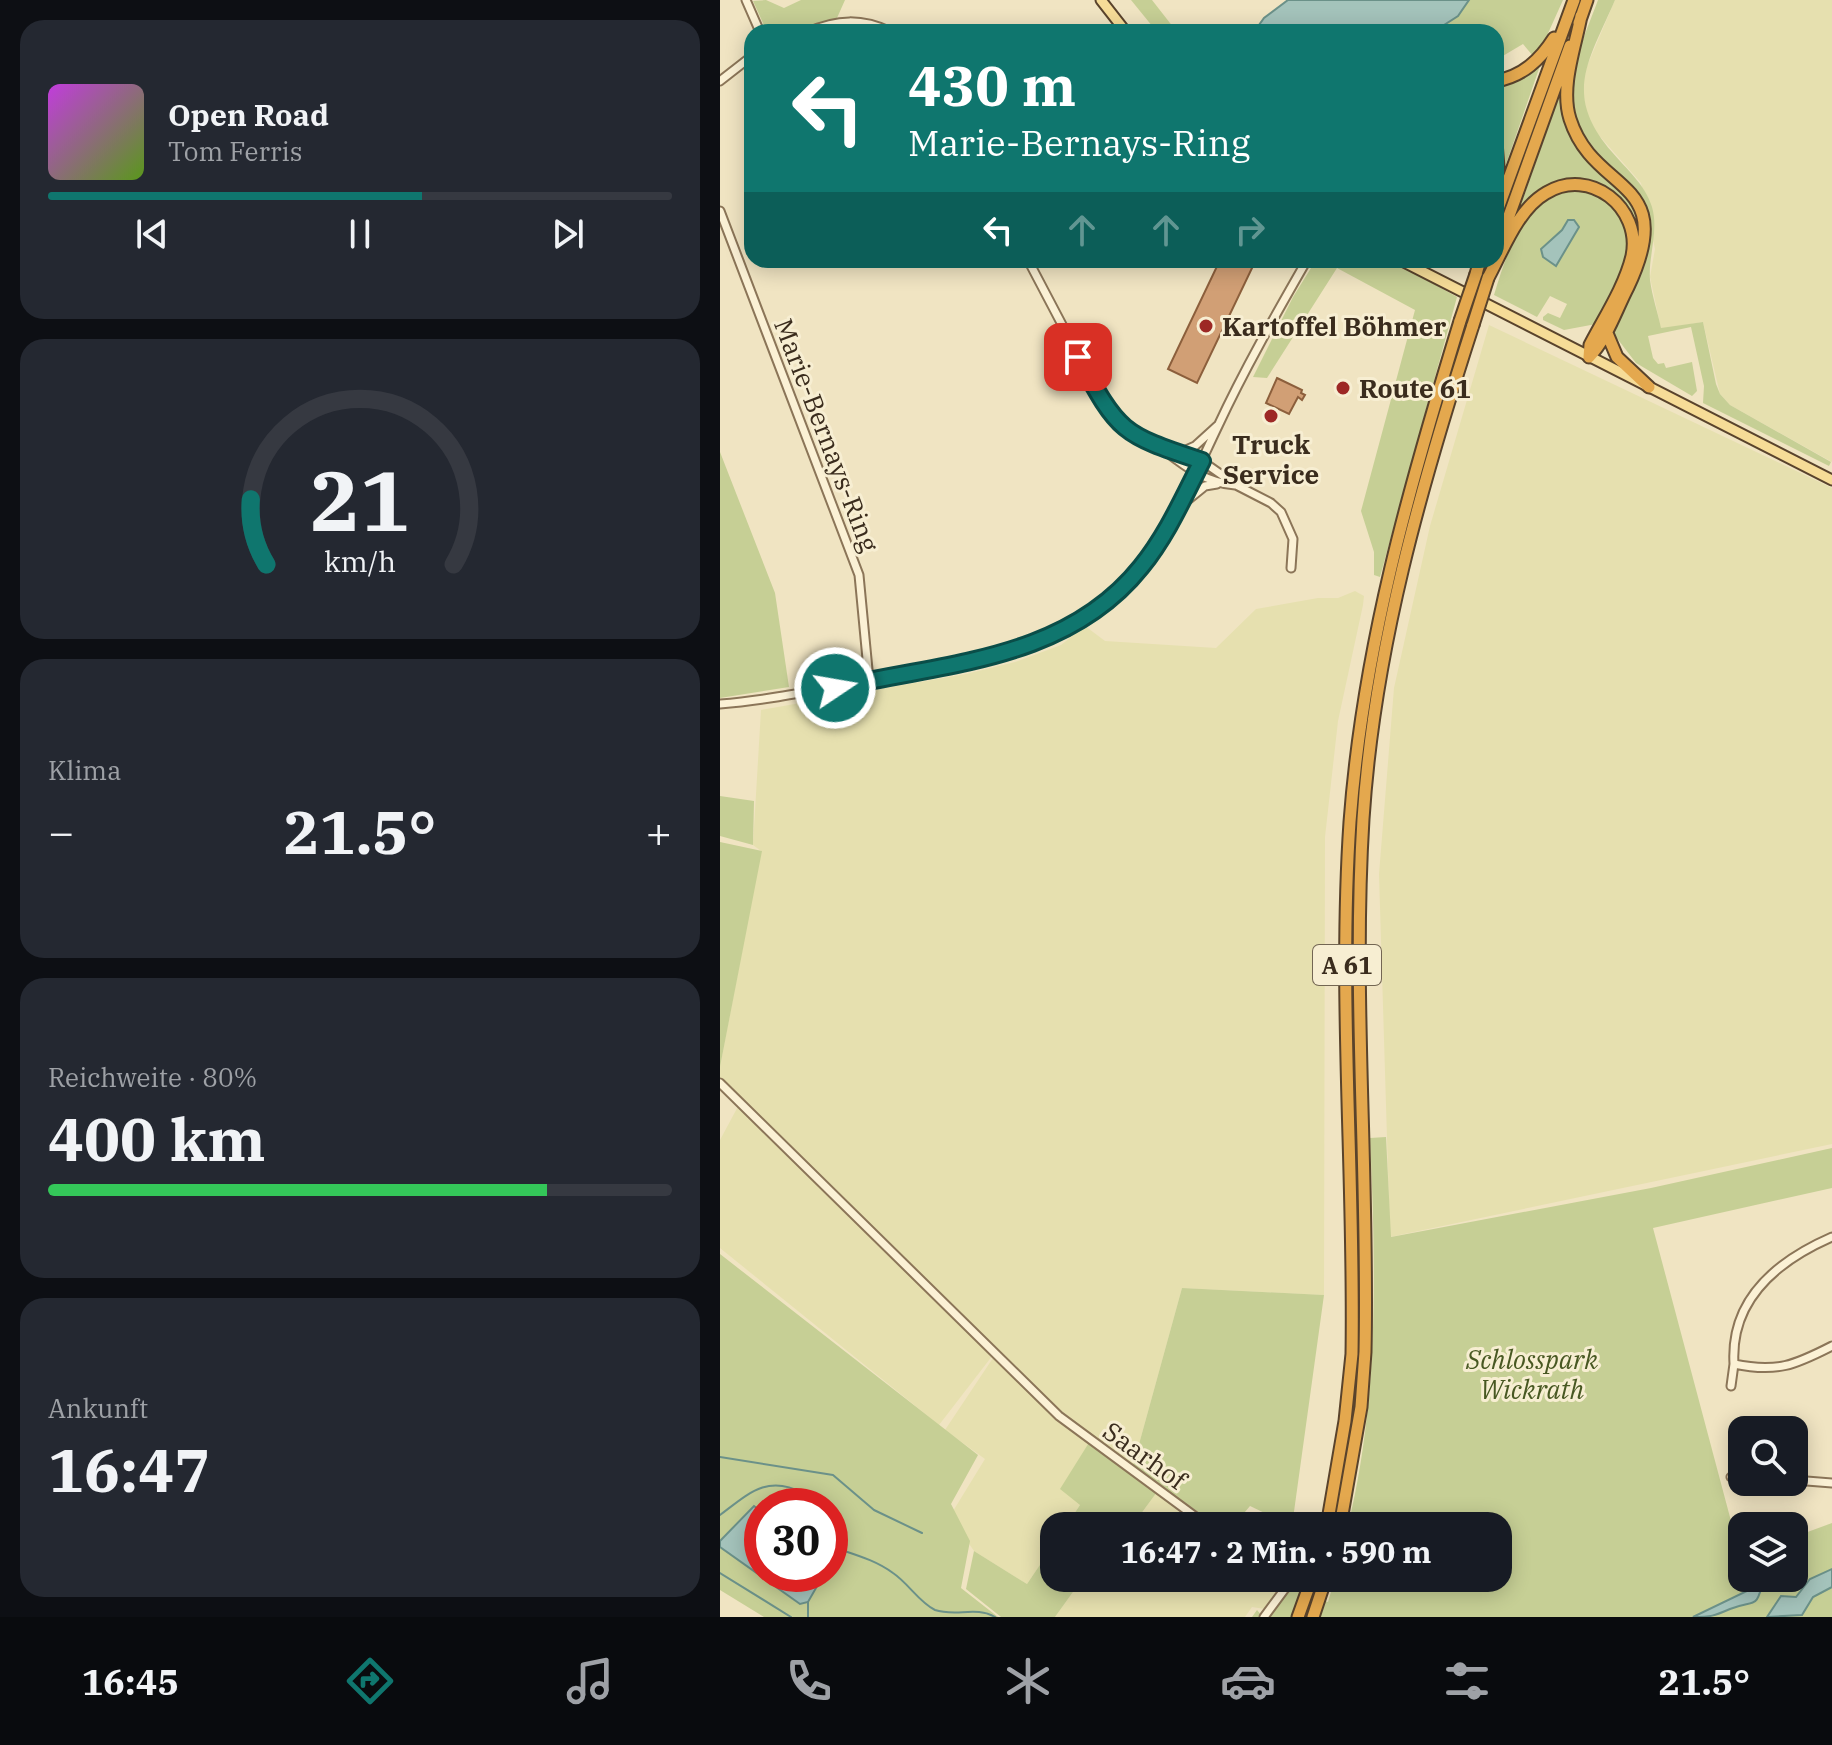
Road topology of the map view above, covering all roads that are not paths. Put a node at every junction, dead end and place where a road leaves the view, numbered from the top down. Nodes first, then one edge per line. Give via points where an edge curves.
1 (746, 0) edge
2 (1101, 0) edge
3 (1574, 0) edge
4 (1587, 0) edge
5 (1581, 16) junction
6 (1567, 17) junction
7 (756, 24) edge
8 (835, 24) edge
9 (870, 24) edge
10 (1120, 24) edge
11 (744, 62) edge
12 (1504, 78) edge
13 (720, 81) edge
14 (1504, 190) edge
15 (720, 211) edge
16 (1504, 231) edge
17 (1504, 243) edge
18 (1032, 268) edge
19 (1303, 268) edge
20 (1416, 268) edge
21 (1481, 268) edge
22 (1487, 268) edge
23 (1488, 268) edge
24 (1482, 276) junction
25 (1466, 323) junction
26 (1606, 331) junction
27 (1589, 357) junction
28 (1649, 387) junction
29 (1218, 424) junction
30 (1160, 448) junction
31 (1179, 453) junction
32 (1202, 461) junction
33 (1196, 474) junction
34 (1832, 480) edge
35 (1221, 484) junction
36 (1236, 485) junction
37 (1180, 507) junction
38 (1291, 568) dead end
39 (869, 680) junction
40 (720, 704) edge
41 (720, 1083) edge
42 (1832, 1237) edge
43 (1832, 1346) edge
44 (1734, 1364) junction
45 (1731, 1386) dead end
46 (1808, 1481) edge
47 (1832, 1483) edge
48 (1189, 1512) edge
49 (1330, 1512) edge
50 (1342, 1512) edge
51 (1283, 1592) edge
52 (1307, 1592) edge
53 (1322, 1592) edge
54 (1264, 1617) edge
55 (1298, 1617) edge
56 (1313, 1617) edge

1 - 7 street
2 - 10 main road
3 - 6 highway
4 - 5 highway
5 - 16 highway
5 - 26 highway via 1566,94 1570,118 1588,149 1636,200 1644,225 1640,260
6 - 12 highway via 1536,62
6 - 14 highway
8 - 9 street
11 - 13 street
15 - 39 street, Marie-Bernays-Ring via 859,575
17 - 27 highway via 1546,193 1576,185 1606,193 1622,208 1633,238 1632,257
18 - 30 street via 1110,416
19 - 29 street
20 - 27 main road
21 - 24 highway, A 61
22 - 24 highway
23 - 24 highway, A 61
24 - 25 highway, A 61, bridge
25 - 49 highway, A 61 via 1422,446 1380,606 1360,728 1346,902 1352,1354
25 - 50 highway, A 61 via 1399,580 1371,734 1360,925 1365,1352
26 - 27 highway
26 - 28 highway via 1617,357
27 - 28 main road
28 - 34 main road
29 - 31 street
29 - 32 street
30 - 31 street
30 - 33 street
31 - 32 street
32 - 33 street
32 - 36 street
33 - 35 street
33 - 37 street
35 - 36 street
35 - 37 street via 1205,486
36 - 38 street via 1281,512 1293,539
37 - 39 street via 1132,578 1067,629 1000,655
39 - 40 street
41 - 48 street, Saarhof via 1059,1416
42 - 44 street via 1782,1267 1747,1304 1736,1324
43 - 44 street via 1786,1367
44 - 45 street
46 - 47 street
51 - 54 street
52 - 55 highway
53 - 56 highway

